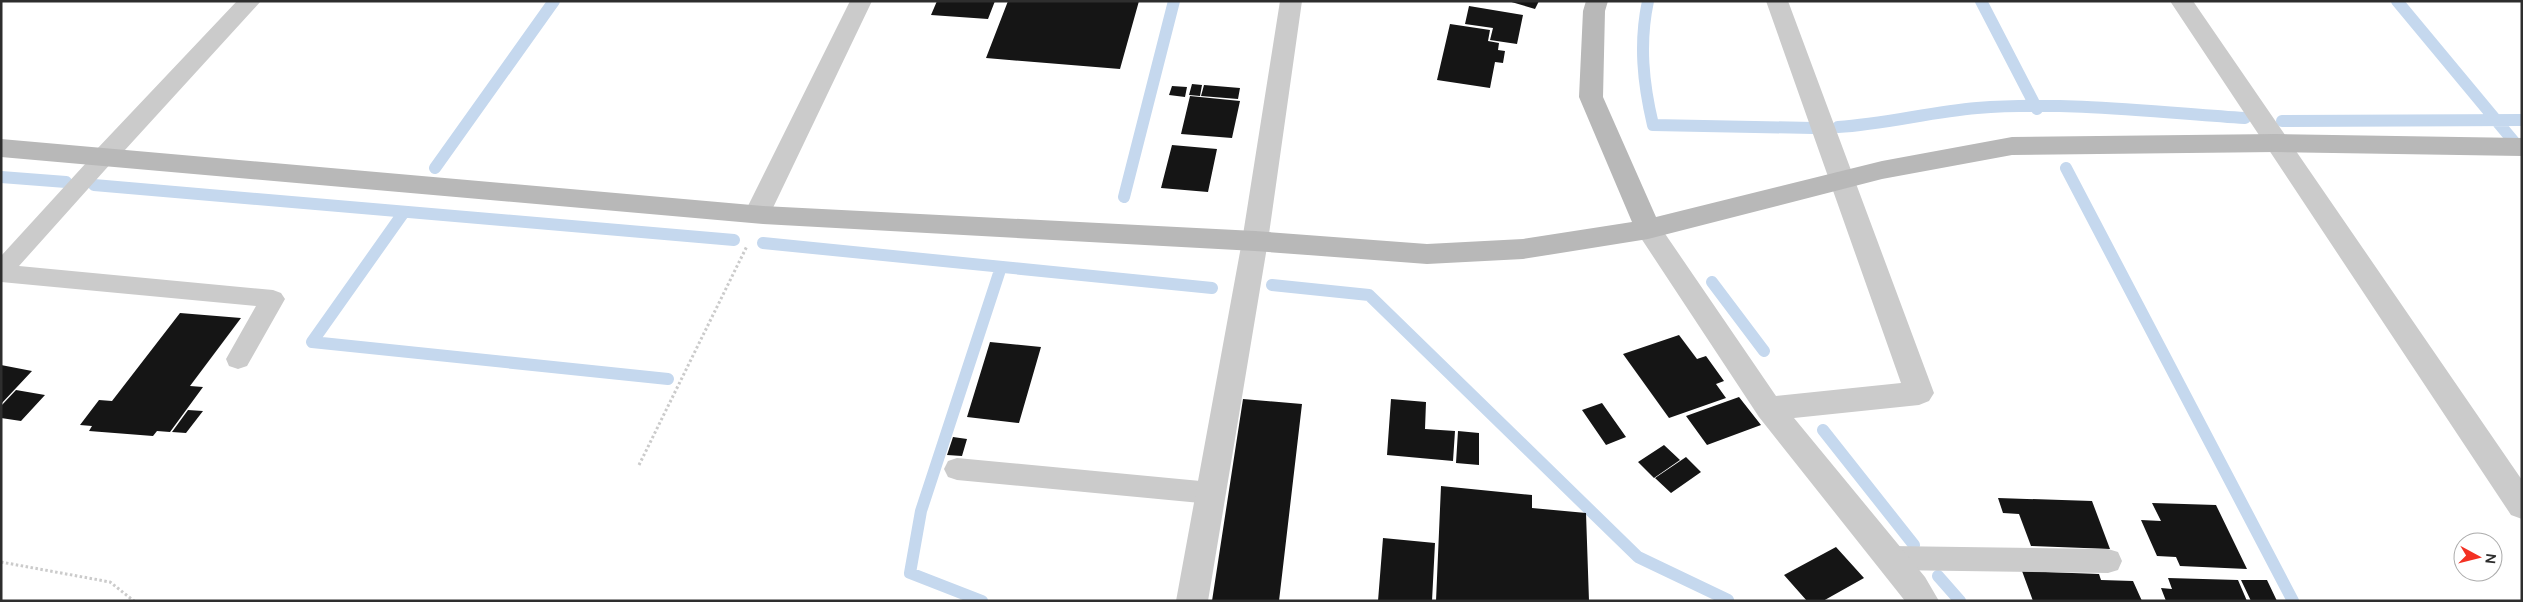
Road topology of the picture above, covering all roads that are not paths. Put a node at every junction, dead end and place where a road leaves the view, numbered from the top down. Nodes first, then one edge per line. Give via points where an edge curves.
1 (250, 1) edge
2 (861, 1) edge
3 (1291, 1) edge
4 (1598, 1) edge
5 (1777, 1) edge
6 (2181, 1) edge
7 (2276, 143) junction
8 (2514, 147) edge
9 (1, 148) edge
10 (105, 156) junction
11 (1843, 180) junction
12 (760, 214) junction
13 (1648, 229) junction
14 (1255, 241) junction
15 (1, 272) edge
16 (238, 359) dead end
17 (1769, 409) junction
18 (957, 470) dead end
19 (1211, 494) junction
20 (2522, 506) edge
21 (1890, 558) junction
22 (2108, 561) dead end
23 (1192, 601) edge
24 (1923, 601) edge

1 - 10 street
2 - 12 street
3 - 14 street
4 - 13 street via 1594,11 1591,97
5 - 11 street
6 - 7 street
7 - 8 street
7 - 11 street via 2012,146
7 - 20 street
9 - 10 street
10 - 12 street
10 - 15 lane
11 - 13 street
11 - 17 street via 1919,393
12 - 14 street
13 - 14 street via 1523,249 1427,254
13 - 17 street
14 - 19 street
15 - 16 lane via 273,299
17 - 21 street
18 - 19 lane
19 - 23 street
21 - 22 lane
21 - 24 street

